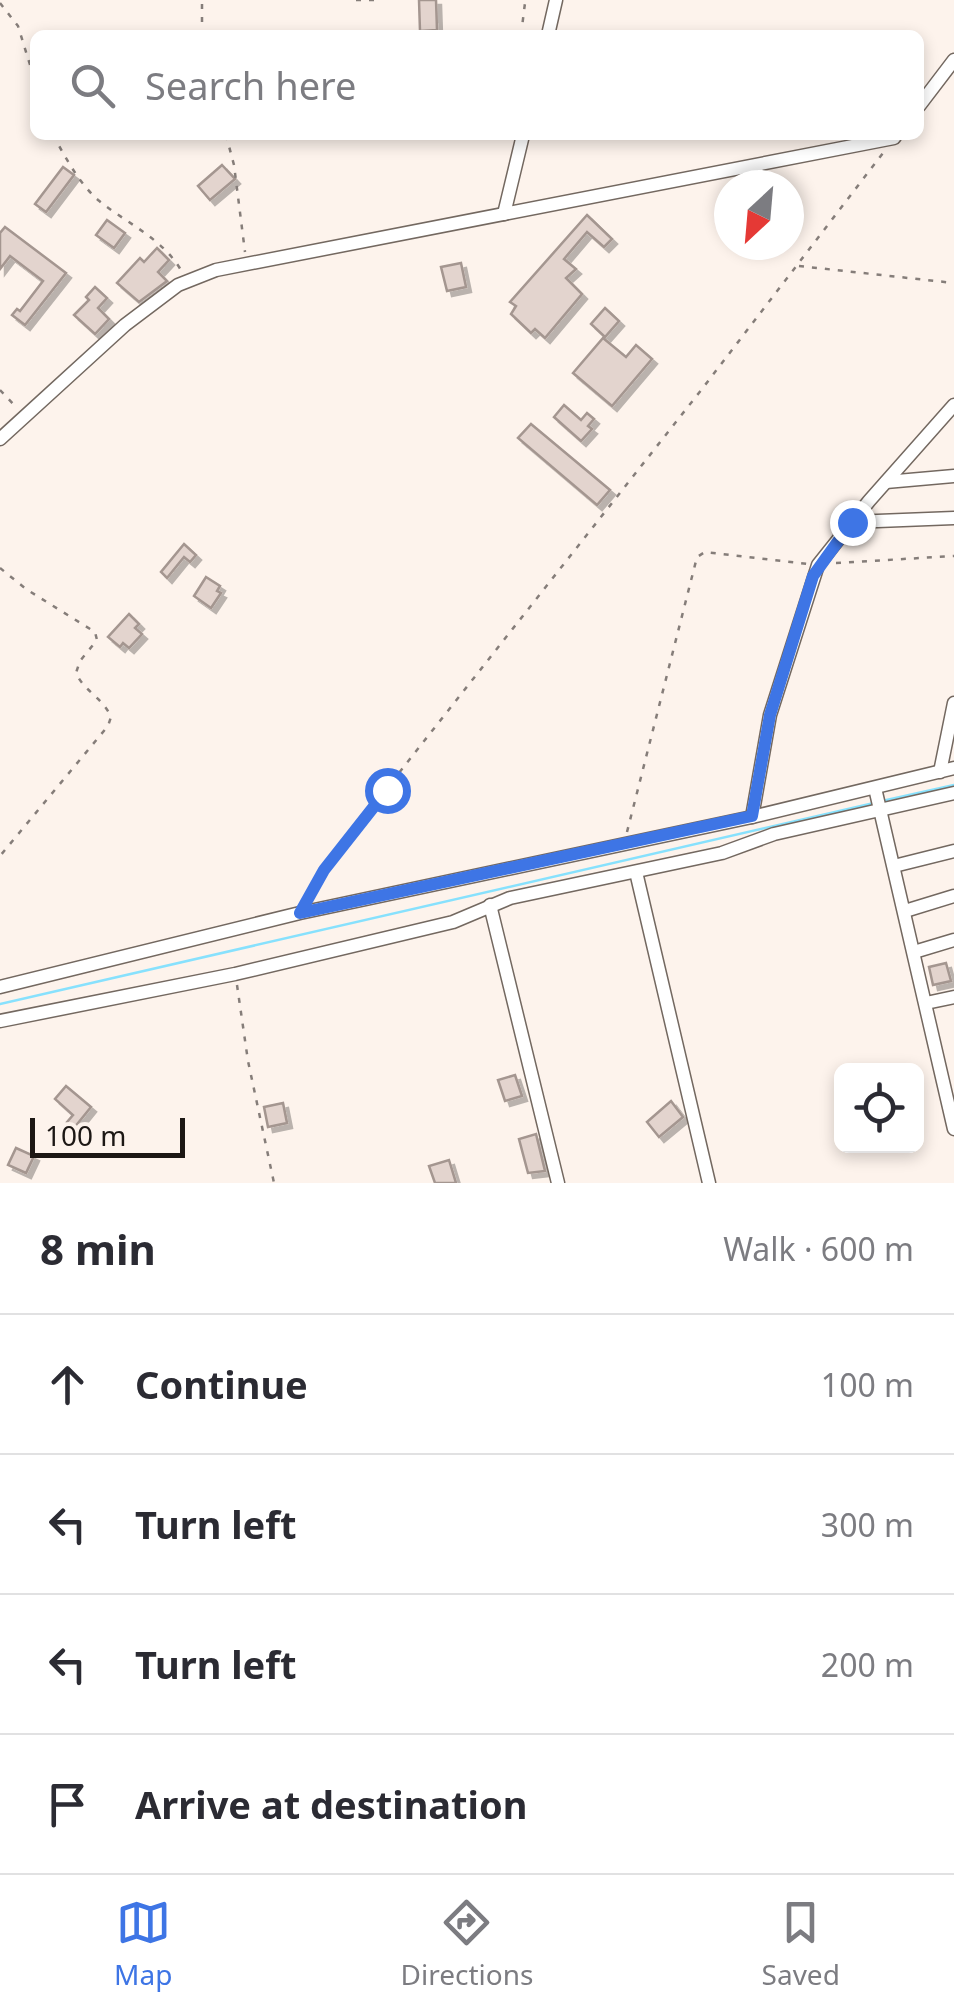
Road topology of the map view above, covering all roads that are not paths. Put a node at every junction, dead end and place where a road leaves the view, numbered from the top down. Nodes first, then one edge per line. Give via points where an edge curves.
1 (556, 0) edge
2 (549, 30) edge
3 (954, 60) edge
4 (924, 99) edge
5 (522, 140) edge
6 (880, 140) edge
7 (504, 214) junction
8 (954, 405) edge
9 (0, 439) edge
10 (954, 476) edge
11 (886, 482) junction
12 (954, 518) edge
13 (852, 522) junction
14 (954, 703) edge
15 (947, 770) edge
16 (954, 793) edge
17 (876, 799) junction
18 (752, 816) junction
19 (954, 851) edge
20 (894, 866) junction
21 (636, 872) junction
22 (954, 896) edge
23 (490, 906) junction
24 (905, 911) junction
25 (954, 940) edge
26 (914, 952) junction
27 (0, 987) edge
28 (954, 997) edge
29 (926, 1003) junction
30 (0, 1020) edge
31 (951, 1103) edge
32 (954, 1128) edge
33 (558, 1183) edge
34 (708, 1183) edge

1 - 2 street
3 - 4 street
5 - 7 street
6 - 7 street
7 - 9 street via 216,270 187,282 124,325
8 - 11 street
10 - 11 street
11 - 13 street
12 - 13 street
13 - 18 street via 813,576 770,715
14 - 15 street
15 - 17 street
16 - 17 street
17 - 18 street
17 - 20 street
17 - 21 street via 722,853
18 - 27 street via 300,913
19 - 20 street
20 - 24 street
21 - 23 street
21 - 34 street
22 - 24 street
23 - 30 street via 453,922 236,974
23 - 33 street
24 - 26 street
25 - 26 street
26 - 29 street
28 - 29 street
29 - 31 street
31 - 32 street

